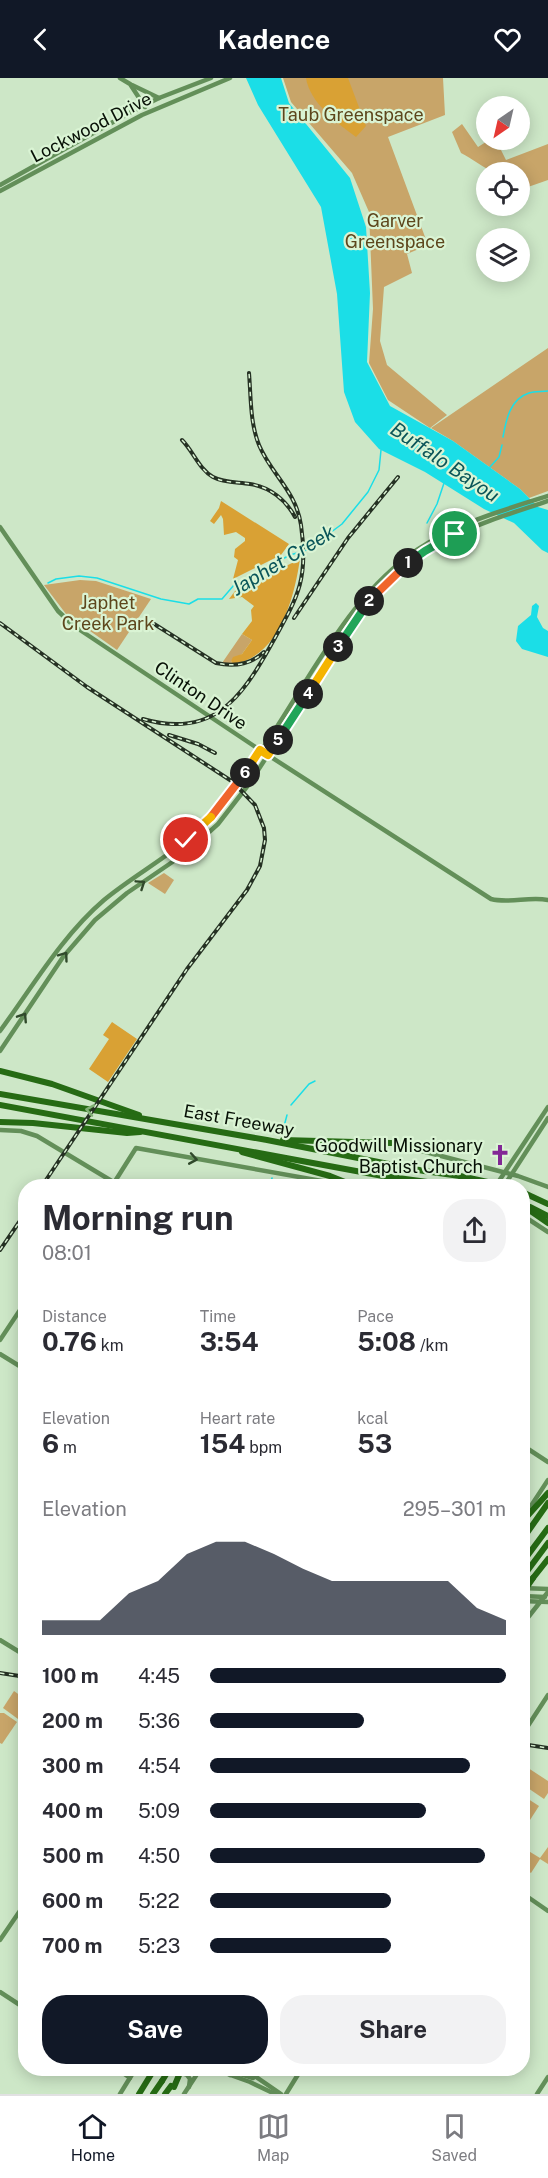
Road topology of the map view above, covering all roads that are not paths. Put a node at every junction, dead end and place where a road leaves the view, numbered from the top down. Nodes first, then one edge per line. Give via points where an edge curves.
1 (120, 78) edge
2 (211, 78) edge
3 (230, 78) edge
4 (130, 84) junction
5 (159, 98) junction
6 (144, 105) junction
7 (147, 112) junction
8 (25, 174) junction
9 (0, 185) edge
10 (0, 191) edge
11 (548, 496) edge
12 (548, 501) edge
13 (0, 527) edge
14 (454, 532) junction
15 (260, 750) junction
16 (268, 755) junction
17 (548, 900) edge
18 (0, 1031) edge
19 (0, 1051) edge
20 (0, 1071) edge
21 (0, 1094) edge
22 (0, 1105) edge
23 (548, 1107) edge
24 (548, 1118) edge
25 (0, 1122) edge
26 (168, 1123) junction
27 (0, 1130) edge
28 (149, 1131) junction
29 (267, 1140) junction
30 (213, 1143) junction
31 (391, 1143) joint
32 (505, 1172) junction
33 (512, 1174) junction
34 (104, 1179) edge
35 (117, 1179) edge
36 (311, 1179) edge
37 (338, 1179) edge
38 (405, 1179) edge
39 (474, 1179) edge
40 (500, 1179) edge
41 (509, 1179) edge
42 (526, 1179) edge
43 (530, 1180) edge
44 (548, 1187) edge
45 (530, 1196) edge
46 (547, 1204) edge
47 (530, 1208) edge
48 (538, 1213) junction
49 (548, 1216) edge
50 (530, 1221) edge
51 (548, 1223) edge
52 (548, 1233) edge
53 (18, 1313) edge
54 (0, 1340) edge
55 (0, 1354) edge
56 (18, 1365) edge
57 (530, 1450) edge
58 (548, 1462) edge
59 (548, 1480) edge
60 (548, 1493) edge
61 (548, 1503) edge
62 (530, 1508) edge
63 (530, 1512) edge
64 (548, 1528) edge
65 (530, 1529) edge
66 (548, 1543) edge
67 (530, 1552) edge
68 (548, 1561) edge
69 (530, 1568) edge
70 (530, 1583) edge
71 (530, 1590) edge
72 (547, 1594) edge
73 (530, 1595) edge
74 (530, 1601) edge
75 (540, 1602) junction
76 (548, 1602) edge
77 (530, 1615) edge
78 (0, 1640) edge
79 (18, 1651) edge
80 (548, 1695) edge
81 (530, 1722) edge
82 (530, 1899) edge
83 (548, 1911) edge
84 (18, 1914) edge
85 (0, 1941) edge
86 (0, 1992) edge
87 (18, 2004) edge
88 (127, 2076) edge
89 (150, 2076) edge
90 (165, 2076) edge
91 (188, 2076) edge
92 (196, 2076) edge
93 (233, 2076) edge
94 (249, 2076) edge
95 (253, 2076) edge
96 (297, 2076) edge
97 (548, 2077) edge
98 (130, 2078) joint
99 (256, 2078) junction
100 (189, 2086) junction
101 (172, 2089) edge
102 (120, 2094) edge
103 (139, 2094) edge
104 (153, 2094) edge
105 (165, 2094) edge
106 (184, 2094) edge
107 (274, 2094) edge
108 (281, 2094) edge
109 (286, 2094) edge
110 (537, 2094) edge

1 - 4 main road
2 - 5 main road, Lockwood Drive
3 - 7 main road, Lockwood Drive
4 - 5 main road
4 - 6 main road
5 - 6 main road, Lockwood Drive
6 - 7 main road
6 - 8 main road, Lockwood Drive
7 - 8 main road, Lockwood Drive
8 - 9 main road, Lockwood Drive
8 - 10 main road, Lockwood Drive
11 - 14 main road via 478,519
12 - 14 main road
13 - 15 main road, Clinton Drive via 51,603 70,623
14 - 15 main road via 405,559 362,599
14 - 16 main road via 401,568 367,603
15 - 16 main road, Clinton Drive
15 - 18 main road via 242,779 202,826 87,916 62,944
16 - 17 main road, Clinton Drive via 491,899
19 -> 16 main road via 63,957 95,920 218,824
20 - 26 highway
26 -> 21 highway, East Freeway
22 - 28 highway, East Freeway
23 - 32 main road
24 - 33 main road
25 - 28 highway via 127,1133
26 - 29 highway, East Freeway
27 - 34 main road via 29,1132
28 - 30 highway, East Freeway
29 - 31 highway
29 - 39 highway, East Freeway, bridge
30 - 37 highway
30 - 38 highway, East Freeway
31 - 32 main road
32 - 33 main road
32 - 40 main road
33 - 41 main road
33 - 42 main road
35 -> 36 main road via 136,1148
43 - 44 main road
45 - 46 highway
47 - 48 highway
48 - 49 highway
48 - 51 highway
50 - 52 main road
53 - 54 main road
55 - 56 main road
57 - 58 main road
59 - 62 main road
60 - 63 highway
61 - 65 highway
64 - 67 highway
66 - 69 highway
68 - 70 highway, bridge
71 - 72 main road
72 - 73 main road
72 - 75 main road
74 - 75 main road
75 - 76 main road
75 - 77 main road
78 - 79 main road
80 - 81 main road
82 - 83 main road
84 - 85 main road
86 - 87 main road
88 - 98 main road
89 - 103 highway
90 - 104 highway, bridge
91 - 100 main road
92 - 100 main road
93 - 107 main road
94 - 99 main road
95 - 99 main road
96 - 109 main road
97 - 110 main road
98 - 102 main road
99 - 108 main road
100 - 106 main road
101 - 105 highway

